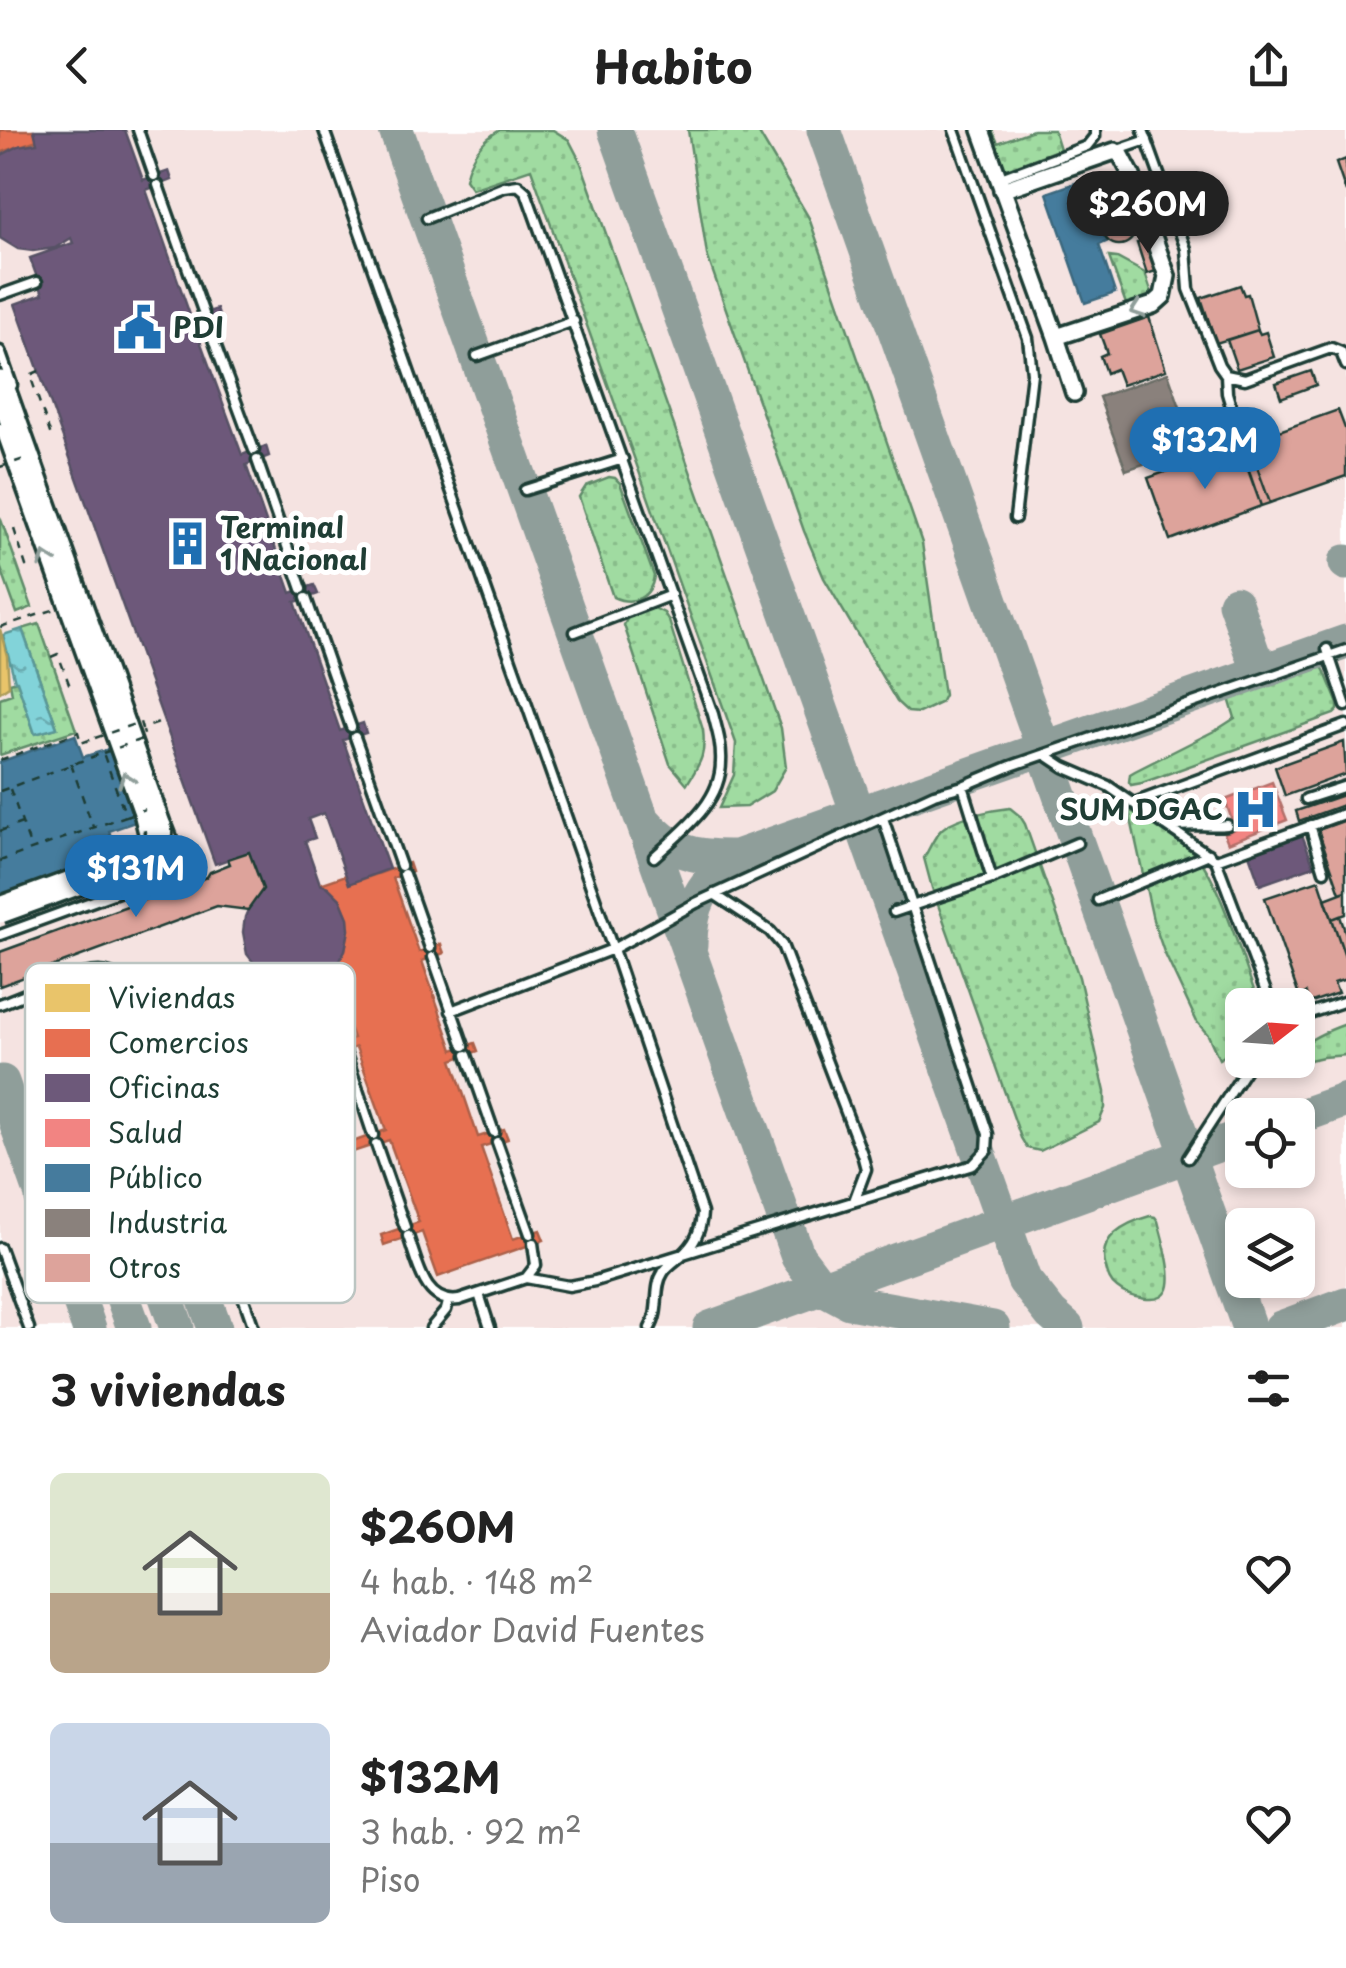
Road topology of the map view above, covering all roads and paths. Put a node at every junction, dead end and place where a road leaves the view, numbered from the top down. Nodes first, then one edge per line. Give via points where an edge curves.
1 (138, 130) edge
2 (324, 130) edge
3 (954, 130) edge
4 (980, 130) edge
5 (1095, 130) edge
6 (1143, 130) edge
7 (1147, 140) junction
8 (1120, 156) junction
9 (1000, 184) junction
10 (427, 218) dead end
11 (37, 282) dead end
12 (0, 295) edge
13 (574, 320) junction
14 (1056, 337) junction
15 (0, 351) edge
16 (477, 356) dead end
17 (1346, 366) edge
18 (39, 371) dead end
19 (1226, 375) junction
20 (6, 386) edge
21 (1074, 394) dead end
22 (1238, 426) dead end
23 (0, 428) edge
24 (51, 436) dead end
25 (27, 458) junction
26 (623, 459) junction
27 (0, 467) edge
28 (525, 490) dead end
29 (1016, 518) dead end
30 (14, 529) dead end
31 (20, 568) dead end
32 (671, 595) junction
33 (63, 607) junction
34 (97, 626) dead end
35 (0, 627) edge
36 (575, 632) dead end
37 (1346, 650) edge
38 (1328, 652) junction
39 (52, 657) dead end
40 (71, 689) dead end
41 (1346, 706) edge
42 (164, 721) dead end
43 (1346, 724) edge
44 (132, 734) junction
45 (103, 752) junction
46 (1046, 755) junction
47 (0, 760) edge
48 (71, 764) junction
49 (964, 786) junction
50 (1346, 786) edge
51 (10, 788) junction
52 (0, 791) edge
53 (1306, 799) dead end
54 (1134, 803) junction
55 (145, 810) dead end
56 (1346, 812) edge
57 (126, 816) junction
58 (882, 818) junction
59 (22, 823) junction
60 (1226, 825) dead end
61 (1310, 826) junction
62 (1170, 827) junction
63 (94, 828) junction
64 (0, 831) edge
65 (1077, 843) dead end
66 (32, 850) junction
67 (1213, 857) junction
68 (654, 858) dead end
69 (0, 861) edge
70 (1324, 871) dead end
71 (992, 878) junction
72 (714, 894) junction
73 (114, 895) junction
74 (1098, 900) dead end
75 (911, 908) junction
76 (0, 910) edge
77 (894, 912) dead end
78 (0, 935) edge
79 (613, 948) junction
80 (1264, 988) edge
81 (25, 995) edge
82 (1346, 1001) edge
83 (0, 1004) edge
84 (451, 1011) junction
85 (1315, 1012) edge
86 (1240, 1078) edge
87 (355, 1083) edge
88 (1188, 1158) dead end
89 (854, 1201) junction
90 (0, 1248) edge
91 (686, 1252) junction
92 (526, 1278) junction
93 (479, 1294) junction
94 (448, 1302) junction
95 (245, 1303) edge
96 (28, 1328) edge
97 (254, 1328) edge
98 (431, 1328) edge
99 (490, 1328) edge
100 (650, 1328) edge

1 - 84 lane
2 - 79 lane
3 - 29 lane via 1028,338 1032,372
4 - 9 street
5 - 9 lane via 1087,146
6 - 7 lane
7 - 8 lane
7 - 19 lane via 1186,249 1189,288
8 - 9 street
8 -> 14 street via 1165,268 1166,290 1152,305
9 - 14 street
10 - 13 lane via 521,186
11 - 12 lane
13 - 16 lane
13 - 26 lane
14 - 21 street
15 - 20 lane
17 - 19 lane via 1341,352 1331,348 1244,378
18 - 24 path via 30,375
19 - 22 lane
20 - 25 highway
33 -> 23 lane
25 - 27 path, bridge
25 - 44 highway
26 - 28 lane
26 - 32 lane
30 - 31 path via 26,566
32 - 36 lane
32 - 68 lane via 713,714 722,763 706,808
33 - 35 path
73 -> 33 lane via 139,871 147,846
34 - 73 lane via 179,856 165,875
37 - 38 lane
38 - 41 lane
38 - 46 lane
39 - 40 path via 58,654
42 - 44 path, bridge
43 - 54 lane
44 - 45 path, bridge
44 - 47 path, bridge via 82,743 78,732
44 - 76 highway, bridge via 160,834 156,846 137,860
45 - 48 path
45 - 57 path
46 - 49 lane
46 - 54 lane
48 - 51 path
48 - 63 path
49 - 58 lane
49 - 71 lane
50 - 53 lane
51 - 52 path
51 - 59 path
54 - 62 lane
55 - 57 path, bridge
56 - 61 lane
57 - 63 path
58 - 72 lane
58 - 75 lane
59 - 64 path
59 - 66 path
60 - 62 lane
61 - 67 lane
61 - 70 lane
62 - 67 lane
63 - 66 path
65 - 71 lane
66 - 69 path
67 - 74 lane
67 - 80 lane
71 - 75 lane
72 - 79 lane
72 - 89 lane via 782,945 862,1154 866,1169
73 - 78 lane
75 - 77 lane
75 - 89 lane via 988,1134 987,1150 973,1165
79 - 84 lane
79 - 91 lane via 702,1213 698,1236
81 - 83 lane
82 - 85 lane
84 - 92 lane via 531,1239 536,1265
86 - 88 lane
87 - 94 lane via 427,1288
89 - 91 lane
90 - 96 lane
91 - 92 lane via 569,1286
91 - 100 lane via 660,1277
92 - 93 lane
93 - 94 lane
93 - 99 lane
94 - 98 lane
95 - 97 lane

